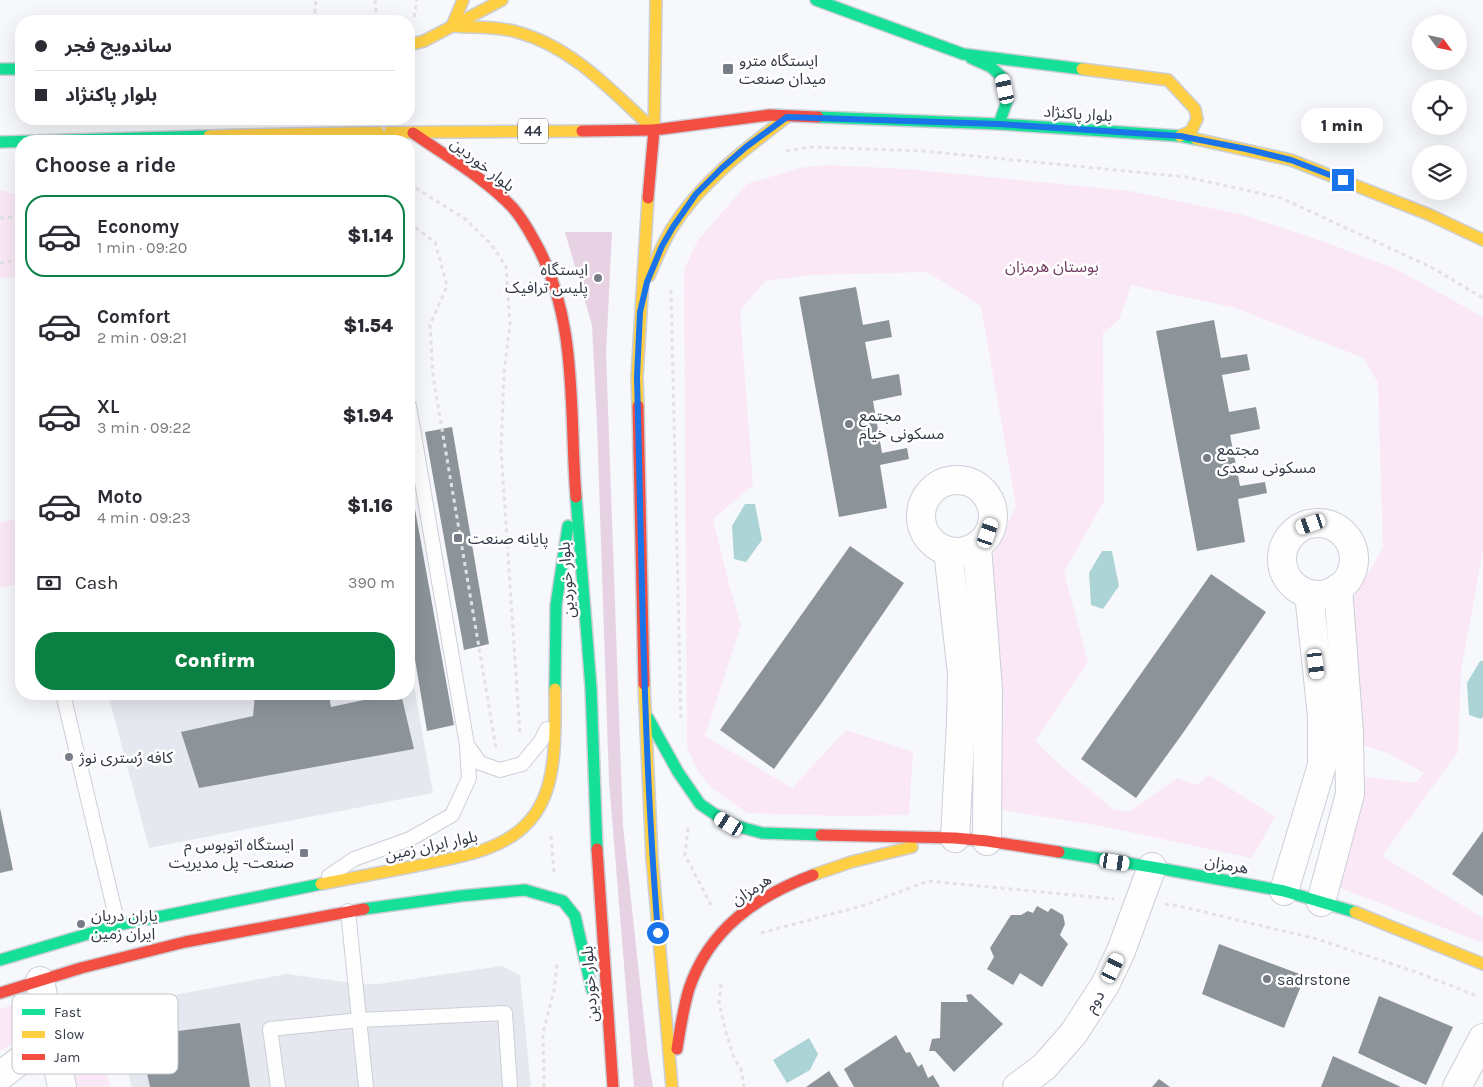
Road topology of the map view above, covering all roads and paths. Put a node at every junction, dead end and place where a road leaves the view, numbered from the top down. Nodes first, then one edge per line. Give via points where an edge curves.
1 (316, 0) edge
2 (375, 0) edge
3 (463, 0) edge
4 (476, 0) edge
5 (502, 0) edge
6 (656, 0) edge
7 (816, 0) edge
8 (315, 15) edge
9 (376, 15) edge
10 (452, 26) junction
11 (415, 43) edge
12 (963, 54) junction
13 (0, 69) edge
14 (15, 69) edge
15 (787, 117) junction
16 (999, 124) junction
17 (654, 130) junction
18 (413, 133) junction
19 (231, 135) edge
20 (1180, 136) junction
21 (0, 142) edge
22 (15, 142) edge
23 (785, 152) dead end
24 (415, 188) edge
25 (15, 217) edge
26 (0, 218) edge
27 (415, 228) edge
28 (1483, 240) edge
29 (15, 261) edge
30 (0, 263) edge
31 (671, 282) dead end
32 (1483, 298) edge
33 (640, 312) junction
34 (415, 441) edge
35 (575, 488) junction
36 (977, 546) junction
37 (948, 551) junction
38 (1338, 588) junction
39 (1309, 594) junction
40 (64, 700) edge
41 (556, 702) junction
42 (645, 712) junction
43 (962, 722) junction
44 (989, 723) junction
45 (681, 728) dead end
46 (520, 736) dead end
47 (467, 745) junction
48 (1322, 765) junction
49 (1350, 766) junction
50 (500, 770) junction
51 (688, 827) dead end
52 (955, 838) junction
53 (987, 841) junction
54 (1152, 867) junction
55 (316, 885) junction
56 (1284, 891) junction
57 (1321, 902) junction
58 (348, 908) junction
59 (713, 908) dead end
60 (118, 925) junction
61 (0, 960) edge
62 (1483, 964) edge
63 (722, 977) dead end
64 (40, 981) junction
65 (0, 993) edge
66 (43, 994) edge
67 (360, 1020) junction
68 (1483, 1038) edge
69 (12, 1067) edge
70 (59, 1074) edge
71 (0, 1076) edge
72 (612, 1084) edge
73 (671, 1084) edge
74 (62, 1087) edge
75 (278, 1087) edge
76 (366, 1087) edge
77 (510, 1087) edge
78 (744, 1087) edge
79 (1017, 1087) edge
80 (1457, 1087) edge

1 - 8 path
2 - 9 path
3 - 10 main road
4 - 10 main road
5 - 10 main road
6 - 17 main road
7 - 12 main road
10 - 11 main road
10 - 17 main road via 516,32 555,47 588,69
12 - 16 main road via 991,67 1002,77 1007,101
12 - 20 main road via 1168,80 1195,109 1197,118 1191,131
13 - 14 main road
15 - 16 main road, بلوار پاکنژاد
15 - 17 main road, بلوار پاکنژاد via 770,115
15 - 33 main road via 746,147 696,194 657,255
16 - 20 main road, بلوار پاکنژاد
17 - 18 main road, 44
17 - 33 main road
18 - 19 main road, 44
18 - 35 main road, بلوار خوردین via 491,188 508,204 527,227 544,257 566,332
20 - 28 main road, بلوار پاکنژاد via 1291,160 1430,215
21 - 22 main road, 44
23 - 32 path via 810,147 923,151 1186,177 1281,198 1431,267
24 - 46 path via 464,218 491,244 506,266 510,324 501,449
25 - 26 path
27 - 50 path via 434,242 447,286 430,325 433,376
29 - 30 path
31 - 45 path
33 - 42 main road via 637,377
34 - 47 lane
35 - 41 main road, بلوار ایران زمین via 558,581
35 - 72 main road, بلوار خوردین via 590,688
36 - 37 street via 960,552
36 - 37 street via 992,522 989,499 972,484 950,481 930,493 923,503 921,515 928,538
36 - 44 street
37 - 43 street via 962,673
38 - 39 street via 1321,595
38 - 39 street via 1349,576 1353,565 1350,542 1333,526 1311,524 1290,536 1282,558 1289,581
38 - 49 street
39 - 48 street via 1322,716
40 - 60 lane
41 - 50 lane via 548,728 530,755 522,764
41 - 55 main road, بلوار ایران زمین via 551,772 543,802 530,822 516,834 478,853 343,884
42 - 52 main road, هرمزان via 700,804 729,824 762,833
42 - 73 main road via 652,859
43 - 44 street
43 - 52 street
44 - 53 street
47 - 50 lane via 480,764
47 - 55 lane via 469,778 452,815 410,839 354,860
48 - 49 street
48 - 56 street
49 - 57 street via 1350,794
51 - 59 path via 685,855
52 - 53 main road, هرمزان
52 - 73 main road, هرمزان via 831,868 753,903 729,925 704,956 693,979
53 - 54 main road, هرمزان
54 - 56 main road, هرمزان
54 - 79 street, دوم via 1121,951 1105,984 1073,1034 1044,1067
55 - 60 main road, بلوار ایران زمین
56 - 57 main road, هرمزان
57 - 62 main road, هرمزان via 1357,913
58 - 64 main road via 185,942
58 - 67 lane
58 - 72 main road via 525,890 563,901 574,916
60 - 61 main road, بلوار ایران زمین
63 - 78 path via 719,1001
64 - 65 main road
64 - 66 street
67 - 75 lane via 270,1029
67 - 76 lane
67 - 77 lane via 504,1012
68 - 80 street
69 - 71 street
70 - 74 street

